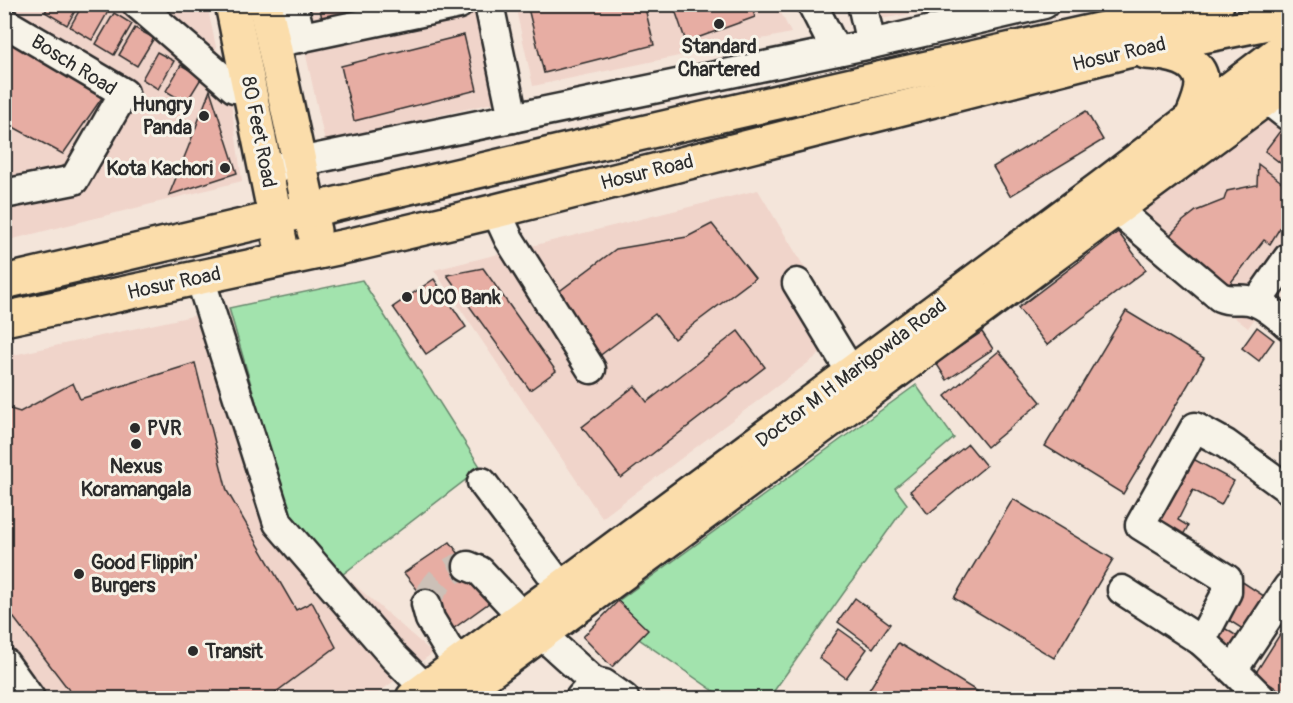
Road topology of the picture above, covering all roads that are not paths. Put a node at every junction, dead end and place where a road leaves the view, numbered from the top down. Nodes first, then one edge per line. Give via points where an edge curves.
1 (137, 4) edge
2 (232, 4) edge
3 (265, 4) edge
4 (293, 4) edge
5 (459, 4) edge
6 (489, 4) edge
7 (812, 4) edge
8 (862, 4) edge
9 (1044, 4) edge
10 (1217, 4) edge
11 (1288, 19) edge
12 (4, 21) edge
13 (287, 41) junction
14 (1049, 41) junction
15 (871, 44) junction
16 (1288, 45) edge
17 (836, 51) junction
18 (1127, 51) junction
19 (250, 85) junction
20 (1281, 98) edge
21 (513, 118) junction
22 (1191, 120) junction
23 (299, 162) junction
24 (267, 171) junction
25 (4, 172) edge
26 (33, 187) junction
27 (4, 195) edge
28 (1116, 208) junction
29 (496, 211) junction
30 (310, 212) junction
31 (276, 218) junction
32 (318, 252) junction
33 (1288, 258) edge
34 (284, 259) junction
35 (200, 278) junction
36 (4, 282) edge
37 (797, 284) dead end
38 (1257, 302) junction
39 (4, 319) edge
40 (1288, 325) edge
41 (591, 369) dead end
42 (851, 372) junction
43 (482, 482) dead end
44 (1288, 489) edge
45 (468, 566) dead end
46 (1288, 587) edge
47 (562, 588) junction
48 (1122, 590) dead end
49 (426, 604) dead end
50 (532, 625) junction
51 (1201, 641) junction
52 (4, 662) edge
53 (1233, 669) junction
54 (450, 690) edge
55 (587, 690) edge
56 (30, 699) edge
57 (624, 699) edge
58 (1261, 699) edge

1 - 19 street via 234,88
2 - 19 main road, 80 Feet Road
3 - 13 main road, 80 Feet Road
4 - 13 street
5 - 13 street
6 - 21 street
7 - 17 street
8 - 15 street
9 - 14 street
9 - 15 street
10 - 14 main road, Hosur Road
11 - 18 main road, Hosur Road
12 - 26 street, Bosch Road via 124,93 74,180
13 - 23 main road, 80 Feet Road
14 - 30 main road, Hosur Road
15 - 17 street
16 - 22 main road, Doctor M H Marigowda Road
17 - 21 street
18 - 22 main road via 1165,53 1182,58 1198,70 1202,84
18 - 29 main road, Hosur Road
19 - 24 main road, 80 Feet Road
20 - 28 main road, Doctor M H Marigowda Road
21 - 23 street
22 - 42 main road, Doctor M H Marigowda Road
23 - 24 street
23 - 30 main road, 80 Feet Road
24 - 31 main road, 80 Feet Road
25 - 26 street
26 - 27 street, Bosch Road
28 - 38 street via 1220,297
28 - 50 main road, Doctor M H Marigowda Road
29 - 32 main road, Hosur Road
29 - 41 street via 509,239
30 - 31 main road, Hosur Road
30 - 32 main road, 80 Feet Road
31 - 34 main road, 80 Feet Road
31 - 36 main road, Hosur Road
32 - 34 main road, Hosur Road
33 - 38 street
34 - 35 main road, Hosur Road
35 - 39 main road, Hosur Road
35 - 54 street via 278,523 385,647
37 - 42 street
38 - 40 street
42 - 47 main road, Doctor M H Marigowda Road
43 - 47 street
44 - 51 street via 1226,444 1195,427 1140,525 1227,579 1227,592
45 - 50 street via 480,571
46 - 53 street
47 - 50 main road, Doctor M H Marigowda Road
48 - 51 street
49 - 54 street
50 - 54 main road, Doctor M H Marigowda Road
50 - 55 street
51 - 53 street
52 - 56 street
53 - 58 street
55 - 57 street via 604,684

